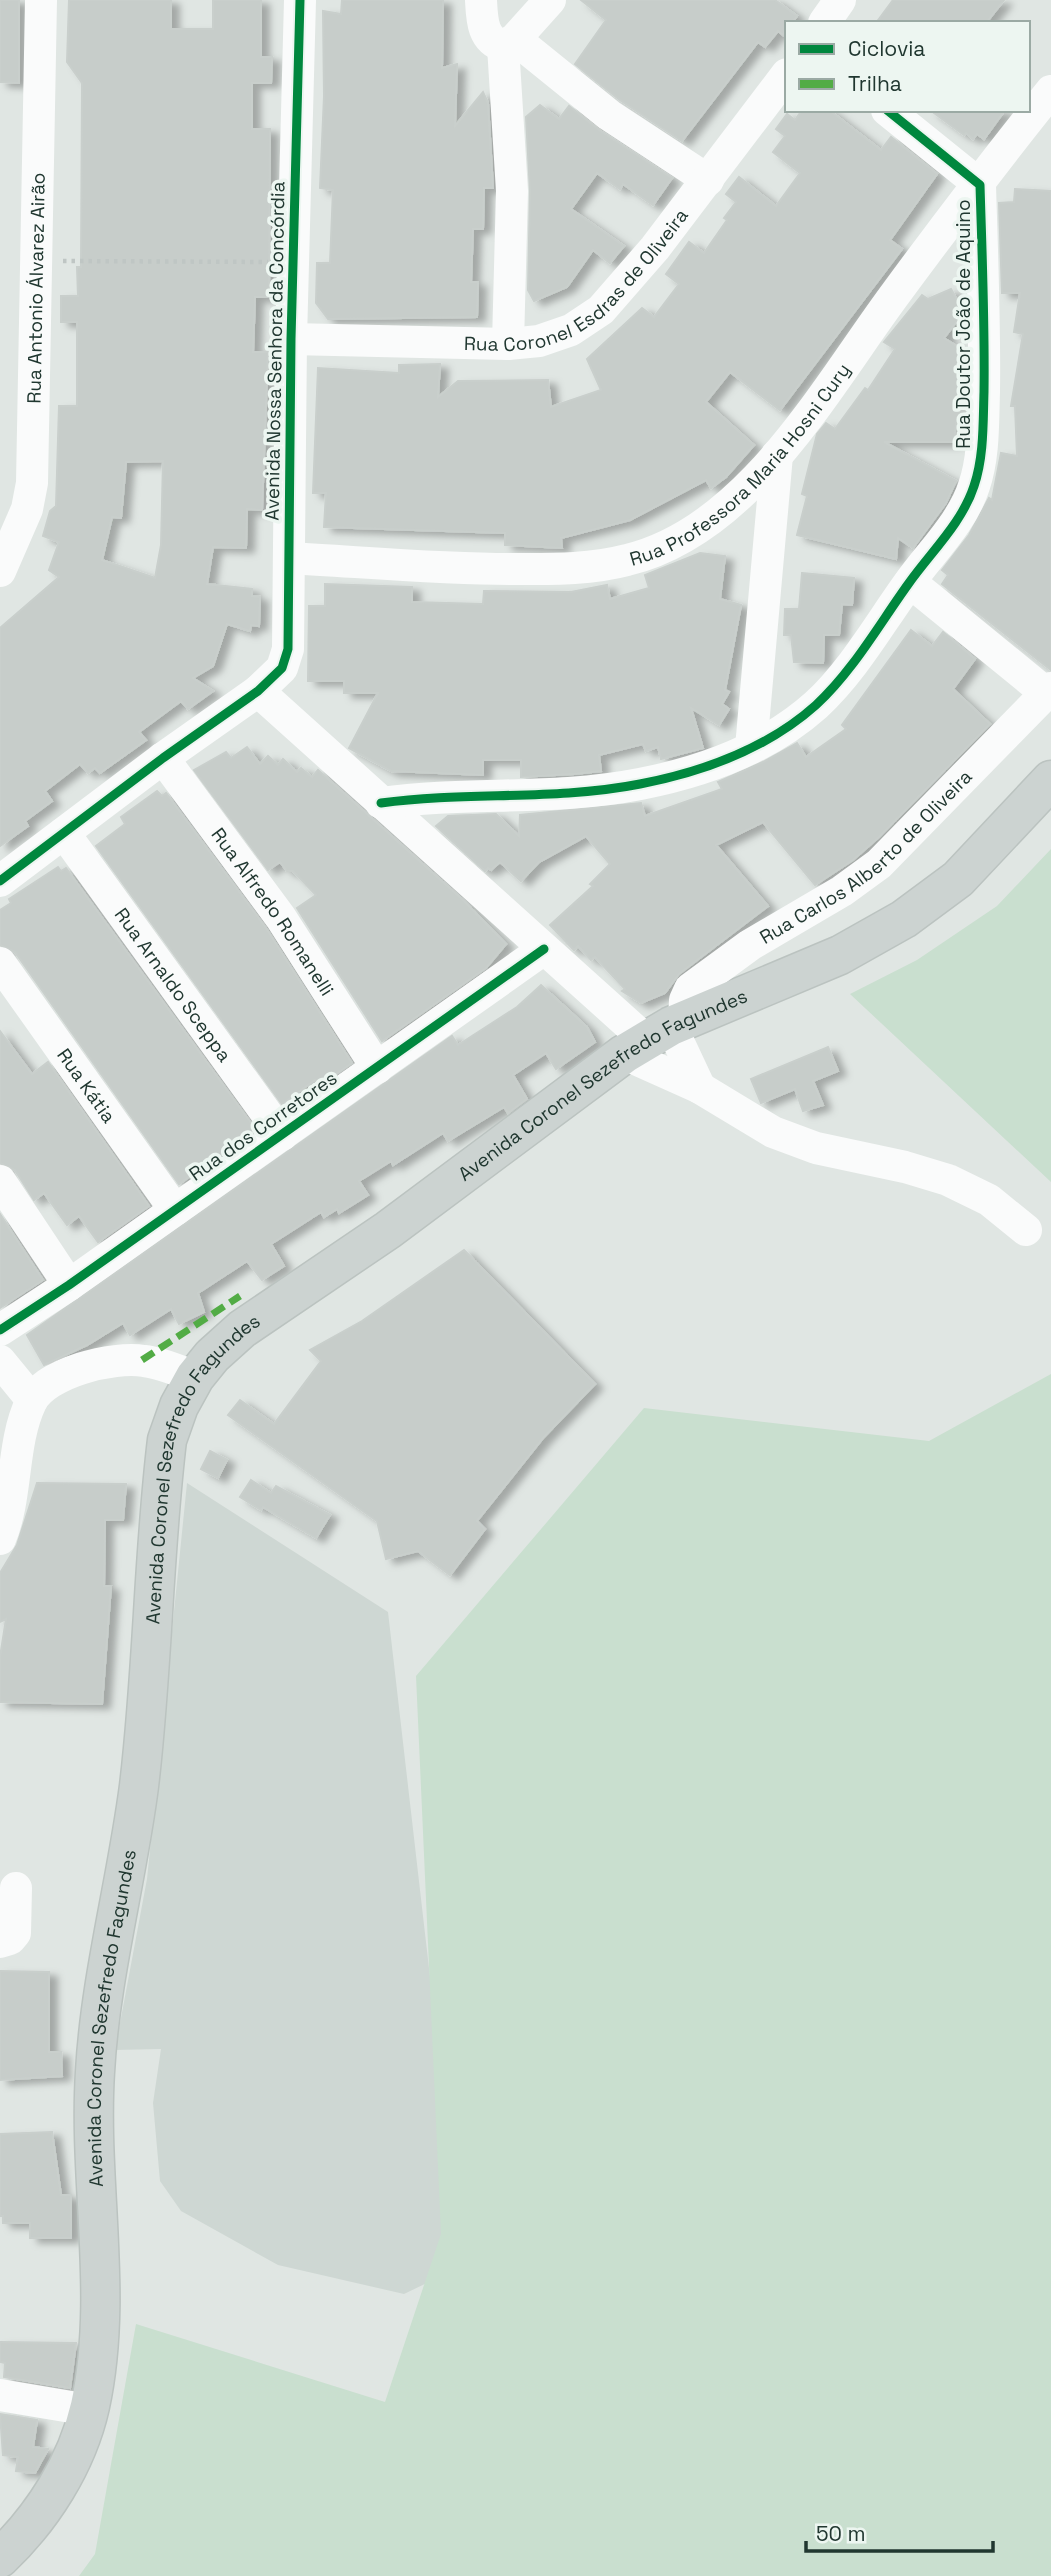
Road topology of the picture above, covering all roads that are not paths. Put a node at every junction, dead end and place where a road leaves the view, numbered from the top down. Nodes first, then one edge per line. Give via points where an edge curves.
1 (41, 0) edge
2 (300, 0) edge
3 (481, 0) edge
4 (550, 0) edge
5 (840, 0) edge
6 (825, 21) edge
7 (509, 42) junction
8 (785, 77) edge
9 (1051, 91) edge
10 (889, 112) edge
11 (708, 180) junction
12 (980, 186) junction
13 (291, 338) junction
14 (508, 344) junction
15 (778, 455) junction
16 (289, 558) junction
17 (0, 571) edge
18 (910, 582) junction
19 (258, 691) junction
20 (1048, 691) edge
21 (751, 748) junction
22 (163, 758) junction
23 (1051, 780) edge
24 (381, 803) junction
25 (64, 833) junction
26 (0, 881) edge
27 (544, 949) junction
28 (0, 962) edge
29 (657, 1035) junction
30 (377, 1068) junction
31 (700, 1088) junction
32 (282, 1135) junction
33 (0, 1181) edge
34 (175, 1210) junction
35 (1026, 1230) dead end
36 (69, 1285) junction
37 (0, 1330) edge
38 (0, 1362) edge
39 (195, 1377) junction
40 (18, 1397) edge
41 (0, 1539) edge
42 (16, 1888) dead end
43 (0, 1941) edge
44 (0, 2395) edge
45 (89, 2410) junction
46 (0, 2558) edge

1 - 17 street, Rua Antonio Álvarez Airão via 32,483 27,509
2 - 13 street, Avenida Nossa Senhora da Concórdia
3 - 7 street via 488,38
4 - 7 street
5 - 6 street
7 - 11 street via 608,115
7 - 14 street
8 - 11 street, Rua Coronel Esdras de Oliveira
9 - 12 street, Rua Professora Maria Hosni Cury
10 - 12 street, Rua Doutor João de Aquino
11 - 14 street, Rua Coronel Esdras de Oliveira via 601,310 571,330 539,341
12 - 15 street, Rua Professora Maria Hosni Cury
12 - 18 street, Rua Doutor João de Aquino via 984,370 980,461 963,511
13 - 14 street, Rua Coronel Esdras de Oliveira
13 - 16 street, Avenida Nossa Senhora da Concórdia
15 - 16 street, Rua Professora Maria Hosni Cury via 707,525 628,560 572,569 491,569
15 - 21 street
16 - 19 street, Avenida Nossa Senhora da Concórdia via 288,649 282,668
18 - 20 street
18 - 21 street, Rua Doutor João de Aquino via 816,705
19 - 22 street, Avenida Nossa Senhora da Concórdia
19 - 24 street
20 - 29 street, Rua Carlos Alberto de Oliveira via 879,864 750,945 690,989
21 - 24 street, Rua Doutor João de Aquino via 708,767 592,793
22 - 25 street, Avenida Nossa Senhora da Concórdia
22 - 30 street, Rua Alfredo Romanelli via 281,918
23 - 29 main road, Avenida Coronel Sezefredo Fagundes via 958,879 904,919 839,955
24 - 27 street
25 - 26 street, Avenida Nossa Senhora da Concórdia
25 - 32 street, Rua Arnaldo Sceppa
27 - 29 street
27 - 30 street, Rua dos Corretores
28 - 34 street, Rua Kátia
29 - 31 street
29 - 31 street
29 - 39 main road, Avenida Coronel Sezefredo Fagundes via 388,1230 242,1328
30 - 32 street, Rua dos Corretores
31 - 35 street via 773,1132 816,1148 948,1180 989,1200
32 - 34 street, Rua dos Corretores
33 - 36 street
34 - 36 street, Rua dos Corretores
36 - 37 street, Rua dos Corretores
38 - 40 street
39 - 40 street via 142,1360 96,1364
39 - 45 main road, Avenida Coronel Sezefredo Fagundes via 167,1440 139,1786 95,2063 92,2121 102,2294 100,2357
40 - 41 street
42 - 43 street via 15,1933
44 - 45 street
45 - 46 main road, Avenida Coronel Sezefredo Fagundes via 64,2476 30,2529

